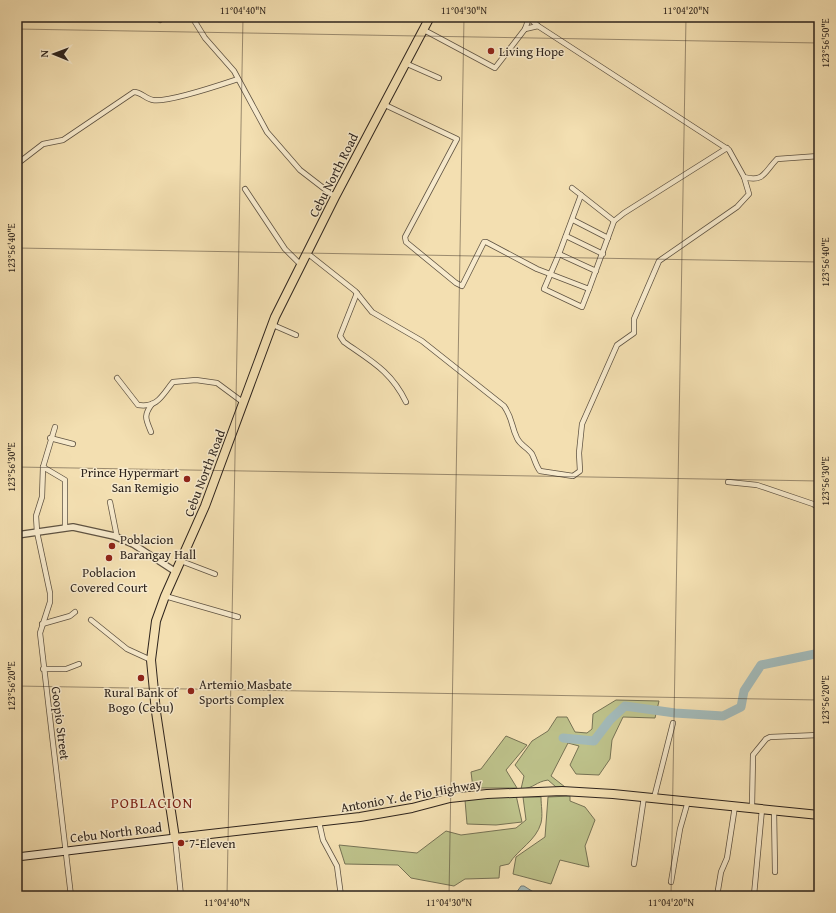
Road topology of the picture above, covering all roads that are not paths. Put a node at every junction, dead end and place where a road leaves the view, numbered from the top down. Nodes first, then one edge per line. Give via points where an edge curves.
1 (192, 17) edge
2 (430, 17) edge
3 (528, 18) edge
4 (538, 26) junction
5 (525, 29) junction
6 (424, 30) junction
7 (405, 63) junction
8 (439, 78) dead end
9 (238, 79) junction
10 (383, 104) junction
11 (727, 148) junction
12 (819, 156) edge
13 (17, 164) edge
14 (744, 177) junction
15 (572, 188) dead end
16 (245, 189) dead end
17 (580, 195) junction
18 (335, 197) junction
19 (573, 220) junction
20 (614, 221) junction
21 (566, 236) junction
22 (608, 238) junction
23 (307, 253) junction
24 (560, 254) junction
25 (603, 254) junction
26 (301, 264) junction
27 (596, 271) junction
28 (552, 274) junction
29 (589, 289) junction
30 (357, 293) junction
31 (273, 324) junction
32 (296, 335) dead end
33 (117, 378) dead end
34 (244, 402) junction
35 (406, 402) dead end
36 (152, 404) junction
37 (55, 427) dead end
38 (151, 432) dead end
39 (50, 438) junction
40 (73, 444) dead end
41 (43, 467) junction
42 (728, 482) dead end
43 (110, 502) dead end
44 (819, 508) edge
45 (65, 528) junction
46 (38, 532) junction
47 (17, 535) edge
48 (116, 537) junction
49 (181, 561) junction
50 (176, 572) junction
51 (215, 574) dead end
52 (165, 596) junction
53 (75, 612) dead end
54 (238, 617) dead end
55 (91, 620) dead end
56 (42, 624) junction
57 (151, 660) junction
58 (79, 664) dead end
59 (43, 669) junction
60 (673, 722) dead end
61 (819, 735) edge
62 (644, 796) junction
63 (654, 798) junction
64 (688, 801) junction
65 (735, 806) junction
66 (752, 807) junction
67 (762, 809) junction
68 (774, 810) junction
69 (819, 815) edge
70 (319, 822) junction
71 (175, 838) junction
72 (66, 850) junction
73 (17, 857) edge
74 (634, 864) dead end
75 (775, 872) dead end
76 (671, 882) dead end
77 (741, 894) dead end
78 (71, 896) edge
79 (181, 896) edge
80 (341, 896) edge
81 (717, 896) edge

1 - 9 street via 205,38
2 - 6 highway, Cebu North Road
3 - 4 street
3 - 5 street
4 - 5 street
4 - 11 street
5 - 6 street via 495,68
6 - 7 highway, Cebu North Road
7 - 8 street
7 - 10 highway, Cebu North Road
9 - 13 street via 165,100 154,100 134,92 63,140 43,144
9 - 18 street via 267,132 300,170
10 - 18 highway, Cebu North Road
10 - 28 street via 457,139 407,231 406,242 462,286 484,242
11 - 14 street
11 - 20 street
12 - 14 street via 777,159 761,178 754,180
14 - 30 street via 749,194 737,207 658,261 634,318 634,333 617,345 582,424 580,471 573,476 540,471 534,463 532,453 521,445 516,437 511,416 504,406 422,341 372,312
15 - 17 street
16 - 26 street via 285,249
17 - 19 street
17 - 20 street
18 - 23 highway, Cebu North Road
19 - 21 street
19 - 22 street
20 - 22 street
21 - 24 street
21 - 25 street
22 - 25 street
23 - 26 highway, Cebu North Road
23 - 30 street
24 - 27 street
24 - 28 street
25 - 27 street
26 - 31 highway, Cebu North Road
27 - 29 street
28 - 29 street
28 - 29 street via 544,289 582,307
30 - 35 street via 340,336 344,342 384,370
31 - 32 street
31 - 34 highway, Cebu North Road
33 - 36 street via 138,405
34 - 36 street via 217,382 196,380 173,382 163,397
34 - 49 highway, Cebu North Road via 205,506
36 - 38 street via 145,417
37 - 39 street, Goopio Street
39 - 40 street
39 - 41 street, Goopio Street
41 - 45 street via 65,480
41 - 46 street, Goopio Street via 42,497 36,516
42 - 44 street via 757,485
43 - 48 street
45 - 46 street
45 - 48 street via 74,527
46 - 47 street
46 - 56 street, Goopio Street via 50,593 50,602
48 - 50 street via 133,544
49 - 50 highway, Cebu North Road
49 - 51 street
50 - 52 highway, Cebu North Road
52 - 54 street
52 - 57 highway, Cebu North Road via 156,621
53 - 56 street via 70,616
55 - 57 street via 127,649
56 - 59 street, Goopio Street via 40,633
57 - 71 highway, Cebu North Road
58 - 59 street via 66,669
59 - 72 street, Goopio Street
60 - 63 street
61 - 66 street via 766,739 754,755
62 - 63 highway, Antonio Y. de Pio Highway
62 - 70 highway, Antonio Y. de Pio Highway via 573,791 474,795 412,808
62 - 74 street
63 - 64 highway, Antonio Y. de Pio Highway
64 - 65 highway, Antonio Y. de Pio Highway
64 - 76 street via 680,829
65 - 66 highway, Antonio Y. de Pio Highway
65 - 81 street via 727,858 721,872
66 - 67 highway, Antonio Y. de Pio Highway
67 - 68 highway, Antonio Y. de Pio Highway
67 - 77 street via 754,895
68 - 69 highway, Antonio Y. de Pio Highway
68 - 75 street
70 - 71 highway, Antonio Y. de Pio Highway
70 - 80 street via 323,840 337,866
71 - 72 main road, Cebu North Road
71 - 79 street
72 - 73 main road, Cebu North Road
72 - 78 street, Goopio Street

